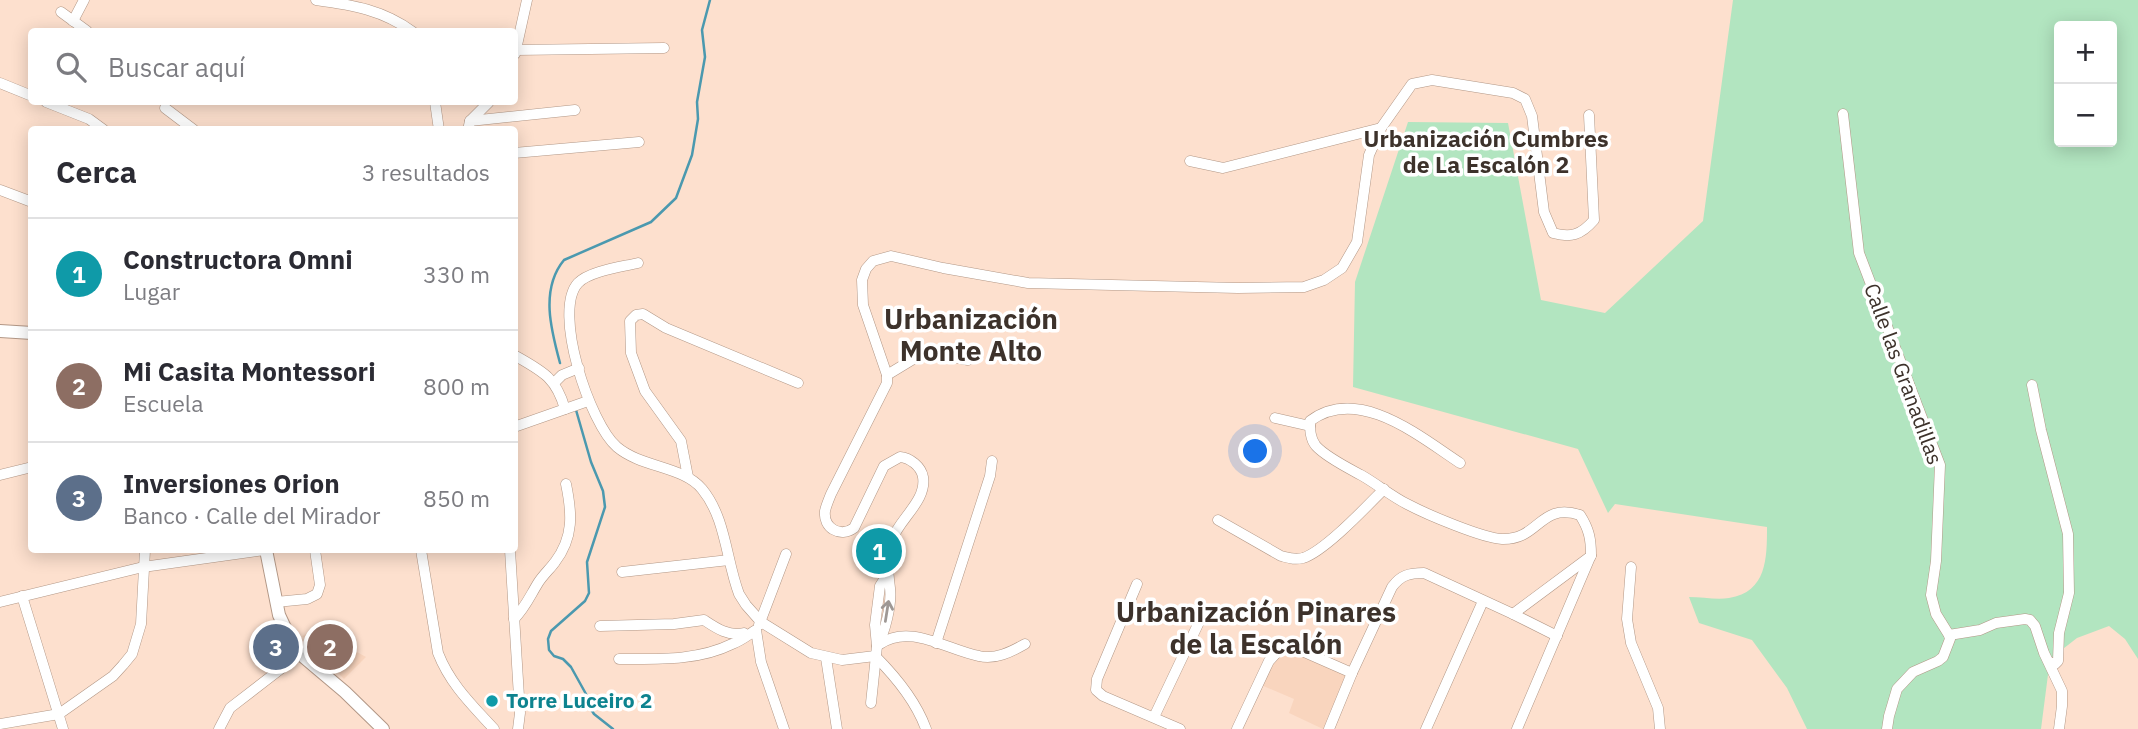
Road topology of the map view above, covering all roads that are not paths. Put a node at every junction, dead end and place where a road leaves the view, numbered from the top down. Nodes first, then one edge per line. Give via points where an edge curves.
1 (84, 0) edge
2 (316, 0) edge
3 (527, 0) edge
4 (61, 12) dead end
5 (73, 21) junction
6 (83, 28) edge
7 (408, 28) edge
8 (518, 40) edge
9 (664, 48) dead end
10 (518, 53) edge
11 (0, 83) edge
12 (28, 94) edge
13 (54, 105) edge
14 (435, 105) edge
15 (486, 105) edge
16 (165, 108) dead end
17 (575, 110) dead end
18 (1843, 114) dead end
19 (1589, 115) dead end
20 (469, 125) edge
21 (99, 126) edge
22 (189, 126) edge
23 (438, 126) edge
24 (1381, 128) junction
25 (639, 142) dead end
26 (518, 153) edge
27 (1190, 161) dead end
28 (0, 190) edge
29 (28, 200) edge
30 (638, 263) dead end
31 (0, 331) edge
32 (28, 333) edge
33 (518, 358) edge
34 (968, 360) dead end
35 (579, 369) junction
36 (887, 374) junction
37 (555, 382) junction
38 (798, 383) dead end
39 (2032, 385) dead end
40 (588, 401) junction
41 (565, 409) junction
42 (1275, 418) dead end
43 (518, 426) edge
44 (1310, 426) junction
45 (992, 461) dead end
46 (1460, 463) dead end
47 (28, 468) edge
48 (0, 475) edge
49 (688, 477) junction
50 (566, 484) dead end
51 (1384, 489) junction
52 (1218, 520) dead end
53 (145, 553) edge
54 (243, 553) edge
55 (266, 553) edge
56 (315, 553) edge
57 (421, 553) edge
58 (510, 553) edge
59 (786, 554) dead end
60 (1591, 555) junction
61 (729, 559) junction
62 (143, 567) junction
63 (1631, 567) dead end
64 (622, 572) dead end
65 (1138, 584) dead end
66 (22, 596) junction
67 (1483, 601) junction
68 (0, 602) edge
69 (276, 602) junction
70 (1513, 614) junction
71 (1200, 618) dead end
72 (514, 619) junction
73 (600, 626) dead end
74 (758, 626) junction
75 (1949, 635) junction
76 (1557, 636) junction
77 (936, 643) junction
78 (1025, 644) dead end
79 (876, 651) junction
80 (300, 654) junction
81 (826, 657) junction
82 (619, 659) dead end
83 (2051, 667) junction
84 (1352, 673) junction
85 (871, 702) dead end
86 (59, 714) junction
87 (1154, 717) junction
88 (0, 724) edge
89 (63, 729) edge
90 (219, 729) edge
91 (383, 729) edge
92 (494, 729) edge
93 (518, 729) edge
94 (784, 729) edge
95 (837, 729) edge
96 (926, 729) edge
97 (1180, 729) edge
98 (1237, 729) edge
99 (1329, 729) edge
100 (1426, 729) edge
101 (1517, 729) edge
102 (1660, 729) edge
103 (1888, 729) edge
104 (2059, 729) edge

1 - 5 street
2 - 7 street via 380,12
3 - 8 street
4 - 5 street
5 - 6 street
9 - 10 street
11 - 12 street
13 - 21 street
14 - 23 street
15 - 20 street
16 - 22 street
17 - 20 street
18 - 75 street, Calle las Granadillas via 1859,253 1940,465 1931,596
19 - 24 street via 1594,220 1584,232 1567,237 1553,233 1544,212 1532,116 1525,99 1432,80 1412,85
24 - 27 street via 1223,168
24 - 36 street via 1369,155 1357,242 1342,268 1324,280 1304,287 1238,288 1028,283 891,256 873,261 862,280 863,305
25 - 26 street
28 - 29 street
30 - 35 street via 584,278 575,285 568,317
31 - 32 street
33 - 37 street
34 - 36 street via 933,353
35 - 37 street
35 - 40 street
36 - 79 street via 883,392 825,512 834,531 854,528 884,466 900,457 913,462 923,477 920,497 892,539 887,575 891,590
37 - 41 street
38 - 49 street via 643,314 636,315 630,321 631,352 645,391 681,442
39 - 83 street via 2068,545 2068,593 2058,661
40 - 41 street
40 - 49 street via 615,446 639,461
41 - 43 street
42 - 44 street
44 - 46 street via 1321,412 1334,409 1375,413
44 - 51 street via 1316,446
45 - 77 street
47 - 48 street
49 - 61 street via 716,510
50 - 72 street via 571,530 565,546
51 - 52 street via 1303,558 1281,556
51 - 60 street via 1406,504 1488,537 1519,537 1552,513 1580,515 1591,536
53 - 62 street
54 - 62 street
55 - 69 street
56 - 69 street via 317,594
57 - 92 street via 442,665
58 - 72 street
59 - 74 street
60 - 70 street
60 - 76 street
61 - 64 street
61 - 74 street via 739,594
62 - 66 street
62 - 86 street via 141,624 132,654 113,676
63 - 102 street via 1627,619 1631,643 1658,708
65 - 87 street via 1096,690
66 - 68 street
66 - 86 street
67 - 70 street
67 - 84 street via 1424,573 1399,577
67 - 100 street
69 - 80 street
70 - 76 street
71 - 87 street
72 - 93 street
73 - 74 street via 704,620 734,636
74 - 81 street
74 - 82 street via 732,645 698,655
74 - 94 street via 761,662
75 - 83 street via 2028,619
75 - 103 street via 1943,657 1913,672 1897,689
76 - 101 street
77 - 78 street via 981,657 1009,654
77 - 79 street via 902,635 888,638
79 - 81 street via 842,660
79 - 85 street
79 - 96 street
80 - 90 street via 230,708
80 - 91 street
81 - 95 street
83 - 104 street via 2063,698
84 - 98 street via 1295,648 1280,649 1269,661
84 - 99 street
86 - 88 street
86 - 89 street
87 - 97 street

